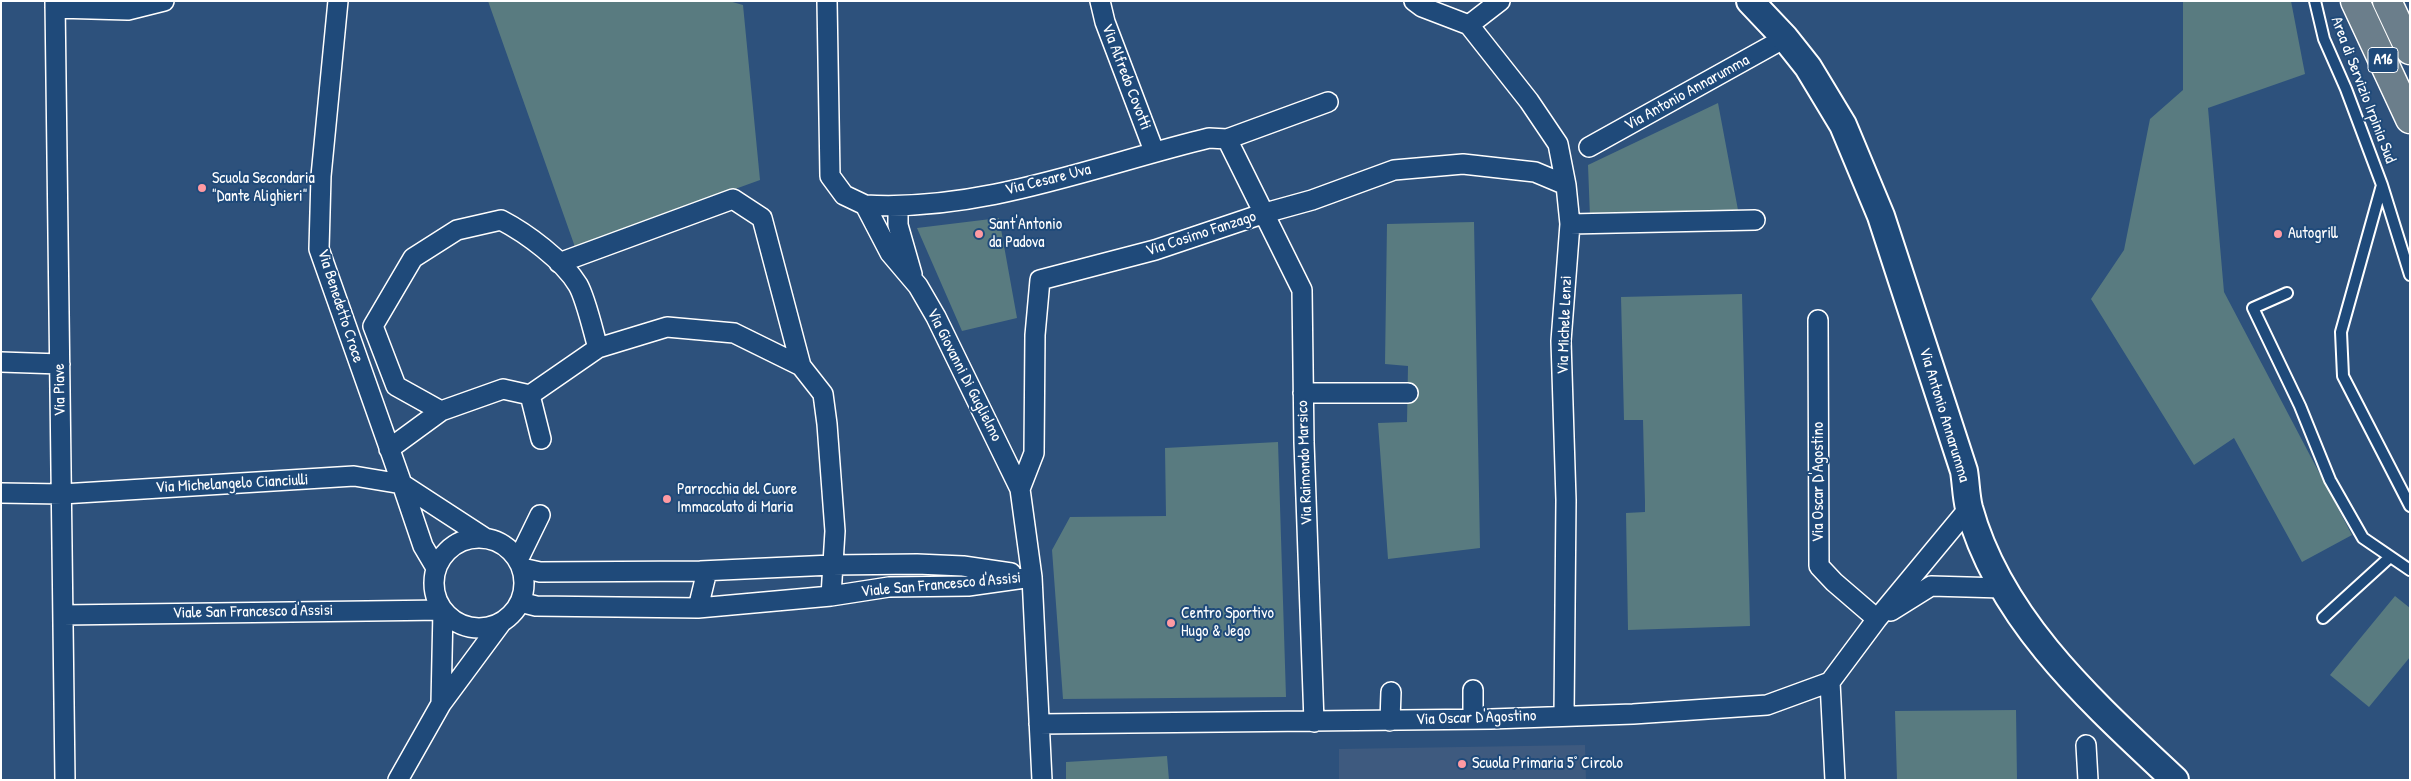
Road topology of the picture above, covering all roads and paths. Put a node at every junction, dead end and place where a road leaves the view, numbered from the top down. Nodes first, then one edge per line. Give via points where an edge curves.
1 (164, 1) edge
2 (338, 1) edge
3 (827, 1) edge
4 (1100, 1) edge
5 (1414, 1) edge
6 (1500, 1) edge
7 (1750, 1) edge
8 (2315, 1) edge
9 (2355, 1) edge
10 (2388, 1) edge
11 (55, 5) edge
12 (1469, 25) junction
13 (1785, 38) junction
14 (2410, 50) edge
15 (1328, 102) dead end
16 (2410, 119) edge
17 (1227, 139) junction
18 (1589, 147) dead end
19 (1154, 151) junction
20 (1566, 185) junction
21 (2382, 185) junction
22 (865, 205) junction
23 (898, 207) junction
24 (1265, 213) junction
25 (1755, 220) dead end
26 (1570, 224) junction
27 (559, 264) junction
28 (2410, 276) edge
29 (918, 286) junction
30 (2287, 294) dead end
31 (1818, 320) dead end
32 (598, 348) junction
33 (1, 362) edge
34 (60, 364) junction
35 (801, 366) junction
36 (1303, 393) junction
37 (1408, 393) dead end
38 (530, 395) junction
39 (441, 411) junction
40 (541, 439) dead end
41 (389, 449) junction
42 (402, 484) junction
43 (1020, 488) junction
44 (1, 493) edge
45 (62, 494) junction
46 (2410, 506) edge
47 (1969, 508) junction
48 (540, 515) dead end
49 (485, 538) junction
50 (2390, 557) junction
51 (520, 564) junction
52 (832, 565) junction
53 (436, 568) junction
54 (2410, 570) edge
55 (707, 571) junction
56 (1032, 577) junction
57 (2002, 588) junction
58 (831, 596) junction
59 (520, 602) junction
60 (698, 608) junction
61 (442, 610) junction
62 (63, 615) junction
63 (2323, 618) dead end
64 (1877, 619) junction
65 (500, 623) junction
66 (1830, 682) junction
67 (1473, 690) dead end
68 (1391, 692) dead end
69 (441, 704) junction
70 (1564, 715) junction
71 (1473, 719) junction
72 (1390, 721) junction
73 (1314, 722) junction
74 (1039, 724) junction
75 (2086, 745) dead end
76 (64, 780) edge
77 (398, 780) edge
78 (1042, 780) edge
79 (1835, 780) edge
80 (2088, 780) edge
81 (2175, 780) edge

1 - 11 street via 128,10
2 - 41 street, Via Benedetto Croce via 321,176 319,249
3 - 22 street via 830,176 844,194
4 - 19 street, Via Alfredo Covotti
5 - 12 street
6 - 12 street
7 - 13 main road, Via Antonio Annarumma
8 - 21 lane, Area di Servizio Irpinia Sud via 2324,39
9 - 16 highway, A16
10 - 14 highway, A16
11 - 34 street, Via Piave
12 - 20 street, Via Michele Lenzi via 1529,100 1558,144
13 - 18 street, Via Antonio Annarumma
13 - 47 main road, Via Antonio Annarumma via 1808,67 1843,125 1881,216 1964,471
15 - 17 street, Via Cesare Uva
17 - 19 street, Via Cesare Uva via 1209,138
17 - 24 street
19 - 23 street, Via Cesare Uva via 1032,186 966,199
20 - 24 street, Via Cosimo Fanzago via 1535,172 1463,164 1414,168 1394,170 1312,200
20 - 26 street, Via Michele Lenzi
21 - 28 lane, Area di Servizio Irpinia Sud
21 - 46 lane via 2341,332 2344,376
22 - 23 street, Via Cesare Uva
22 - 29 street, Via Giovanni Di Guglielmo via 890,254
23 - 29 street via 901,242
24 - 36 street, Via Raimondo Marsico via 1302,290
24 - 43 street, Via Cosimo Fanzago via 1155,250 1040,280 1035,334 1034,453
25 - 26 street
26 - 70 street, Via Michele Lenzi via 1561,342 1566,490
27 - 32 street via 578,285
27 - 35 street via 733,198 762,218
27 - 39 street via 523,231 501,220 457,230 413,258 373,326 396,386
29 - 43 street, Via Giovanni Di Guglielmo via 948,339
30 - 50 lane via 2253,308 2300,406 2330,480 2363,538
31 - 64 street, Via Oscar D'Agostino via 1819,566
32 - 35 street via 667,327 734,333
32 - 38 street
33 - 34 street
34 - 45 street, Via Piave
35 - 52 street via 823,394 835,531
36 - 37 street
36 - 73 street, Via Raimondo Marsico
38 - 39 street via 503,389
38 - 40 street
39 - 41 street
41 - 42 street, Via Benedetto Croce
42 - 45 street, Via Michelangelo Cianciulli via 354,476
42 - 49 street
42 - 53 street, Via Benedetto Croce via 423,546
43 - 56 street, Via Giovanni Di Guglielmo
44 - 45 street, Via Michelangelo Cianciulli
45 - 62 street, Via Piave
47 - 57 main road, Via Antonio Annarumma
47 - 64 street
48 - 51 street
49 - 51 street via 509,549
49 - 53 street via 455,544
50 - 54 lane
50 - 63 lane
51 - 55 street, Viale San Francesco d'Assisi via 540,572
51 - 59 street via 524,591
52 - 55 street, Viale San Francesco d'Assisi
52 - 56 street, Viale San Francesco d'Assisi via 963,566
52 - 58 street
53 - 61 street via 435,590
55 - 60 street
56 - 58 street, Viale San Francesco d'Assisi via 968,586 889,587
56 - 74 street, Via Giovanni Di Guglielmo
57 - 64 street via 1931,586
57 - 81 main road, Via Antonio Annarumma via 2055,660 2102,712
58 - 60 street, Viale San Francesco d'Assisi
59 - 60 street, Viale San Francesco d'Assisi via 536,606
59 - 65 street
61 - 62 street, Viale San Francesco d'Assisi
61 - 65 street via 452,620 476,629
61 - 69 street
62 - 76 street, Via Piave
64 - 66 street
65 - 69 street
66 - 70 street, Via Oscar D'Agostino via 1767,705
66 - 79 street
67 - 71 street
68 - 72 street
69 - 77 street
70 - 71 street, Via Oscar D'Agostino
71 - 72 street, Via Oscar D'Agostino
72 - 73 street, Via Oscar D'Agostino
73 - 74 street, Via Oscar D'Agostino
74 - 78 street, Via Giovanni Di Guglielmo
75 - 80 street

